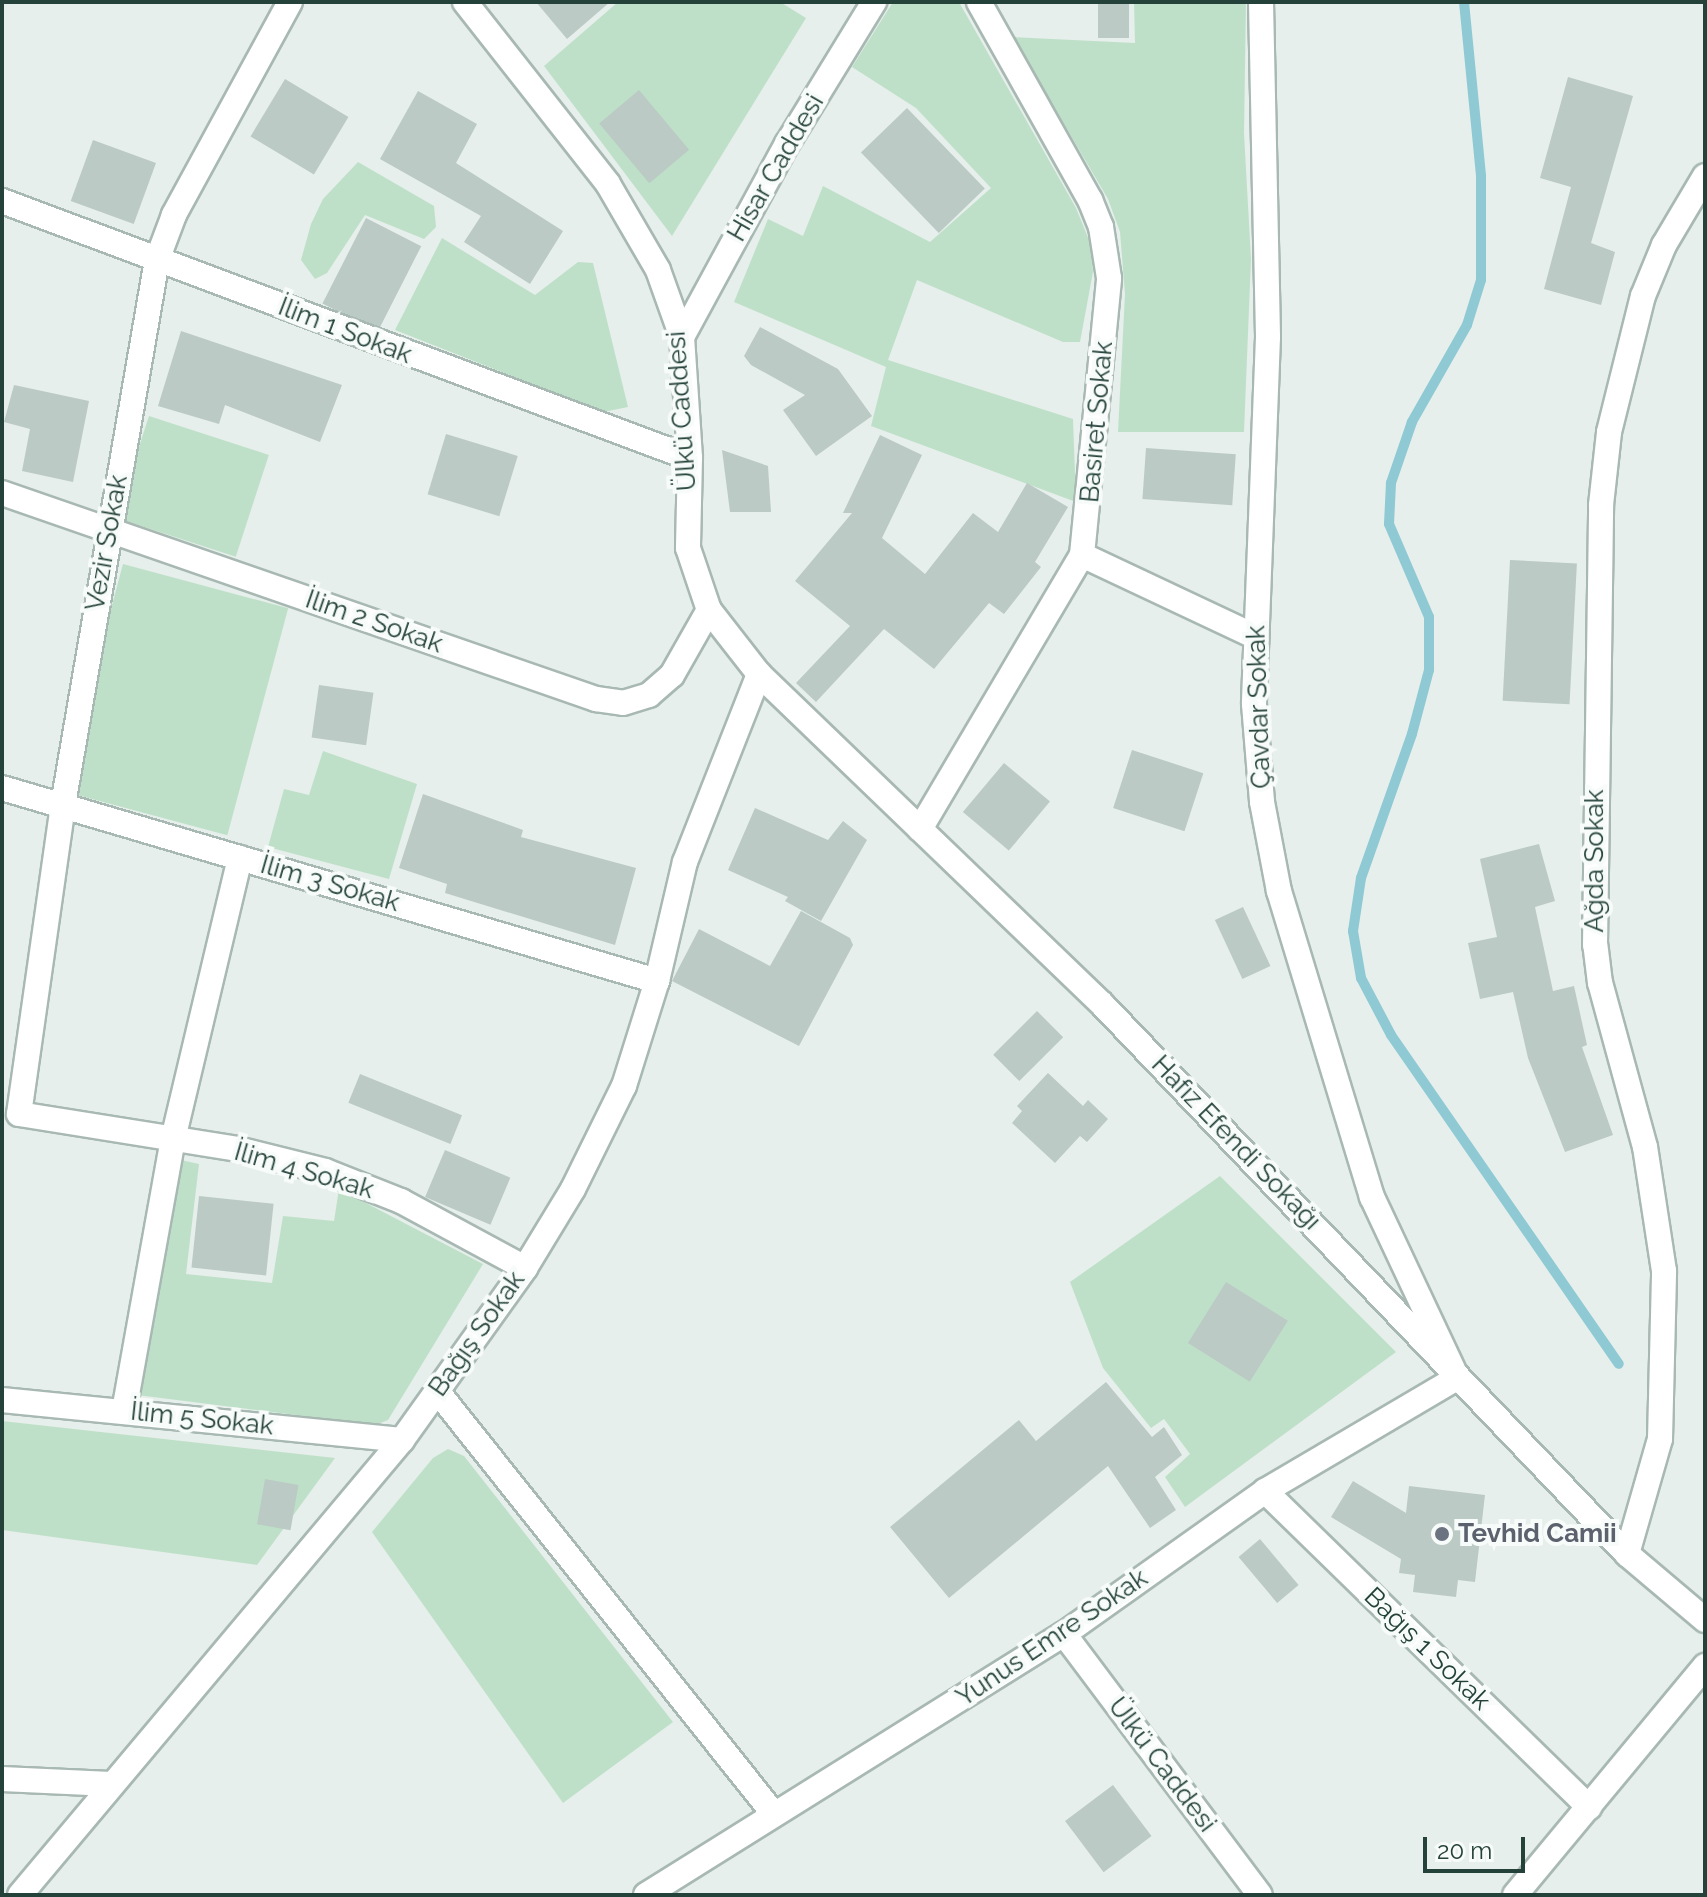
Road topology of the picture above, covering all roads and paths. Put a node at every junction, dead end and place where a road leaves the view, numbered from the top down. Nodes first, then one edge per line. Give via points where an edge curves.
1 (290, 2) edge
2 (465, 2) edge
3 (874, 2) edge
4 (979, 2) edge
5 (1261, 2) edge
6 (1705, 176) edge
7 (2, 201) edge
8 (157, 260) junction
9 (682, 337) junction
10 (690, 458) junction
11 (2, 493) edge
12 (109, 530) junction
13 (1082, 555) junction
14 (709, 610) junction
15 (1256, 637) junction
16 (759, 674) junction
17 (2, 788) edge
18 (63, 805) junction
19 (920, 829) junction
20 (240, 858) junction
21 (657, 981) junction
22 (19, 1114) joint
23 (173, 1139) junction
24 (525, 1268) junction
25 (1457, 1378) junction
26 (437, 1391) junction
27 (2, 1400) edge
28 (124, 1411) junction
29 (402, 1440) junction
30 (1265, 1491) junction
31 (1627, 1554) junction
32 (1705, 1620) edge
33 (1064, 1634) junction
34 (1705, 1666) edge
35 (2, 1779) edge
36 (111, 1784) junction
37 (1589, 1807) junction
38 (773, 1813) junction
39 (1252, 1892) edge
40 (20, 1895) edge
41 (646, 1895) edge
42 (1515, 1895) edge

1 - 8 street, Vezir Sokak via 174,215
2 - 9 street, Ülkü Caddesi via 568,130 638,230
3 - 9 street, Hisar Caddesi via 787,144
4 - 13 street, Basiret Sokak via 1090,200 1106,250 1109,278
5 - 15 street, Çavdar Sokak via 1268,337
6 - 31 street, Ağda Sokak via 1664,245 1643,296 1615,405 1601,505 1595,945 1600,983 1645,1147 1664,1271 1660,1439
7 - 8 street, İlim 1 Sokak
8 - 10 street, İlim 1 Sokak
8 - 12 street, Vezir Sokak
9 - 10 street, Ülkü Caddesi
10 - 14 street, Ülkü Caddesi via 688,548
11 - 12 street, İlim 2 Sokak
12 - 14 street, İlim 2 Sokak via 596,699 623,703 649,695 672,675
12 - 18 street, Vezir Sokak
13 - 15 street
13 - 19 street, Basiret Sokak
14 - 16 street, Ülkü Caddesi
15 - 25 street, Çavdar Sokak via 1257,757 1279,891 1372,1197
16 - 19 street, Hafız Efendi Sokağı
16 - 21 street, Bağış Sokak via 685,862
17 - 18 street, İlim 3 Sokak
18 - 20 street, İlim 3 Sokak
18 - 22 street, Vezir Sokak
19 - 25 street, Hafız Efendi Sokağı via 1124,1027
20 - 21 street, İlim 3 Sokak
20 - 23 street
21 - 24 street, Bağış Sokak via 624,1086 573,1189
22 - 23 street, İlim 4 Sokak
23 - 24 street, İlim 4 Sokak via 325,1171 401,1201
23 - 28 street
24 - 26 street, Bağış Sokak
25 - 30 street, Yunus Emre Sokak
25 - 31 street, Hafız Efendi Sokağı
26 - 29 street, Bağış Sokak
26 - 38 street
27 - 28 street, İlim 5 Sokak
28 - 29 street, İlim 5 Sokak
29 - 36 street, Bağış Sokak
30 - 33 street, Yunus Emre Sokak
30 - 37 street, Bağış 1 Sokak
31 - 32 street, Hafız Efendi Sokağı
33 - 38 street, Yunus Emre Sokak
33 - 39 street, Ülkü Caddesi
34 - 37 street
35 - 36 street
36 - 40 street, Bağış Sokak
37 - 42 street
38 - 41 street, Yunus Emre Sokak

